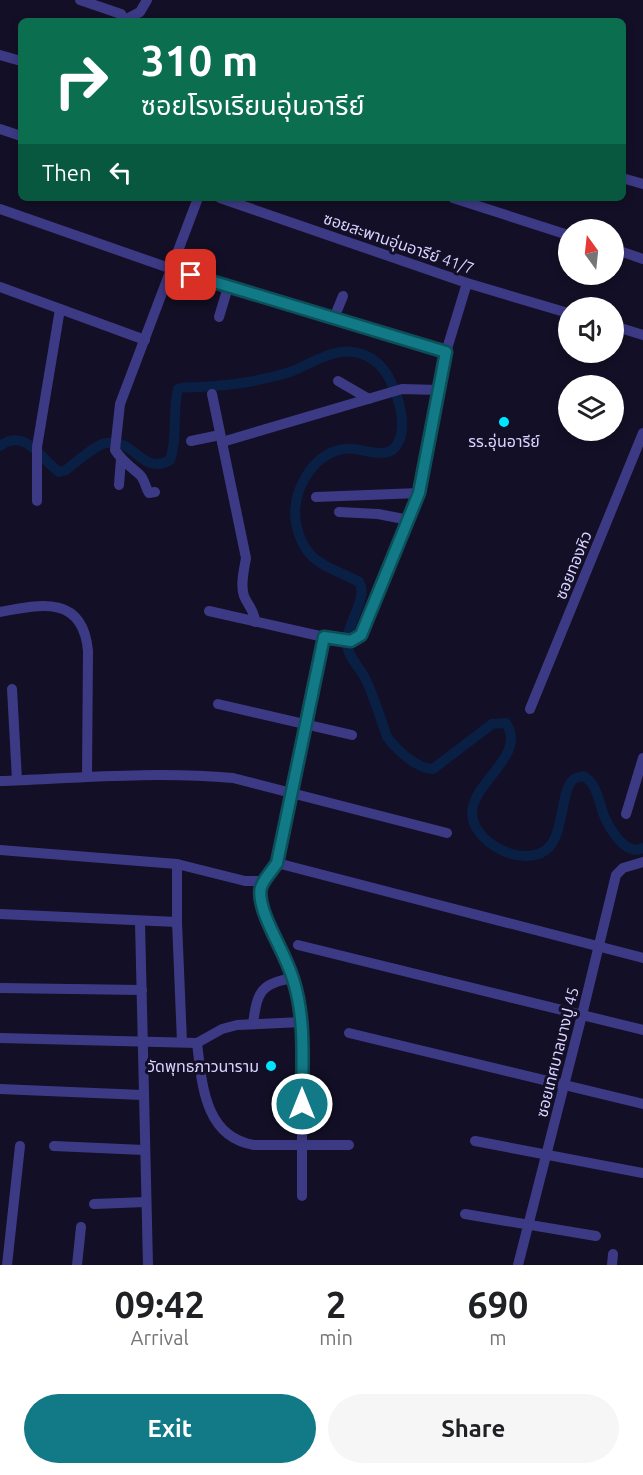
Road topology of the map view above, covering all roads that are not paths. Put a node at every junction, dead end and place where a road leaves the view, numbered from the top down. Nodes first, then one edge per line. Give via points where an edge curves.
1 (80, 0) edge
2 (147, 0) edge
3 (124, 18) edge
4 (129, 18) edge
5 (0, 55) edge
6 (18, 61) edge
7 (0, 129) edge
8 (18, 135) edge
9 (626, 179) edge
10 (643, 184) edge
11 (197, 201) edge
12 (229, 201) edge
13 (462, 201) edge
14 (0, 209) edge
15 (558, 232) edge
16 (624, 252) edge
17 (643, 258) edge
18 (172, 269) junction
19 (467, 283) junction
20 (0, 287) edge
21 (228, 287) junction
22 (343, 296) dead end
23 (60, 309) junction
24 (558, 310) edge
25 (219, 317) dead end
26 (334, 318) junction
27 (624, 329) edge
28 (643, 335) edge
29 (145, 340) junction
30 (446, 352) junction
31 (338, 381) dead end
32 (438, 390) junction
33 (212, 394) dead end
34 (369, 399) junction
35 (643, 433) edge
36 (221, 438) junction
37 (191, 441) dead end
38 (121, 459) junction
39 (119, 486) dead end
40 (155, 492) dead end
41 (419, 493) junction
42 (316, 497) dead end
43 (37, 501) dead end
44 (339, 512) dead end
45 (409, 520) junction
46 (209, 611) dead end
47 (0, 612) edge
48 (255, 622) junction
49 (324, 637) junction
50 (12, 689) dead end
51 (218, 704) dead end
52 (530, 710) dead end
53 (308, 724) junction
54 (352, 735) dead end
55 (643, 758) edge
56 (87, 777) junction
57 (17, 780) junction
58 (0, 781) edge
59 (292, 792) junction
60 (626, 814) dead end
61 (447, 834) dead end
62 (0, 850) edge
63 (643, 862) edge
64 (277, 863) junction
65 (177, 864) junction
66 (262, 881) junction
67 (0, 914) edge
68 (140, 922) junction
69 (177, 922) junction
70 (298, 945) dead end
71 (599, 947) junction
72 (643, 958) edge
73 (293, 978) junction
74 (0, 988) edge
75 (142, 990) junction
76 (582, 1015) junction
77 (302, 1022) junction
78 (253, 1024) junction
79 (643, 1030) edge
80 (349, 1032) dead end
81 (0, 1038) edge
82 (182, 1042) junction
83 (143, 1043) junction
84 (197, 1043) junction
85 (564, 1085) junction
86 (0, 1089) edge
87 (142, 1095) junction
88 (643, 1104) edge
89 (475, 1141) dead end
90 (302, 1145) junction
91 (349, 1145) dead end
92 (21, 1146) dead end
93 (54, 1146) dead end
94 (144, 1150) junction
95 (547, 1154) junction
96 (643, 1173) edge
97 (302, 1196) dead end
98 (146, 1202) junction
99 (94, 1204) dead end
100 (465, 1214) dead end
101 (528, 1224) junction
102 (81, 1227) dead end
103 (596, 1236) dead end
104 (7, 1265) edge
105 (77, 1265) edge
106 (147, 1265) edge
107 (518, 1265) edge

1 - 3 street
2 - 4 street via 140,12
5 - 6 street
7 - 8 street
9 - 10 street
11 - 18 street
12 - 19 street, ซอยสะพานอุ่นอารีย์ 41/7
13 - 15 street
14 - 18 street
16 - 17 street
18 - 21 street
18 - 29 street
19 - 24 street, ซอยสะพานอุ่นอารีย์ 41/7
19 - 30 street
20 - 23 street
21 - 25 street
21 - 26 street
22 - 26 street
23 - 29 street
23 - 43 street via 37,452
26 - 30 street
27 - 28 street
29 - 38 street via 120,404 115,450
30 - 32 street
31 - 34 street
32 - 34 street via 396,391
32 - 41 street
33 - 36 street
34 - 36 street
35 - 52 street, ซอยทองหิว
36 - 37 street
36 - 48 street via 246,558 243,595
38 - 39 street
38 - 40 street via 141,476 149,493
41 - 42 street
41 - 45 street
44 - 45 street via 378,513
45 - 49 street via 358,638
46 - 48 street
47 - 56 street via 55,606 79,621 87,637 88,651
48 - 49 street
49 - 53 street
50 - 57 street
51 - 53 street
53 - 54 street
53 - 59 street
55 - 60 street
56 - 57 street
56 - 59 street via 203,775
57 - 58 street
59 - 61 street
59 - 64 street
62 - 65 street
63 - 71 street, ซอยเทศบาลบางปู 45 via 623,868 616,875
64 - 66 street
64 - 71 street
65 - 66 street via 245,881
65 - 69 street
66 - 73 street via 264,912
67 - 68 street
68 - 69 street
68 - 75 street
69 - 82 street
70 - 76 street
71 - 72 street
71 - 76 street, ซอยเทศบาลบางปู 45
73 - 77 street
73 - 78 street via 262,989
74 - 75 street
75 - 83 street
76 - 79 street
76 - 85 street, ซอยเทศบาลบางปู 45
77 - 78 street
77 - 90 street
78 - 84 street via 222,1029
80 - 85 street
81 - 83 street
82 - 83 street
82 - 84 street
83 - 87 street
84 - 90 street via 208,1108 225,1130 243,1143
85 - 88 street
85 - 95 street, ซอยเทศบาลบางปู 45
86 - 87 street
87 - 94 street
89 - 95 street
90 - 91 street
90 - 97 street
92 - 104 street
93 - 94 street
94 - 98 street
95 - 96 street
95 - 101 street, ซอยเทศบาลบางปู 45
98 - 99 street
98 - 106 street
100 - 101 street
101 - 103 street
101 - 107 street, ซอยเทศบาลบางปู 45
102 - 105 street

